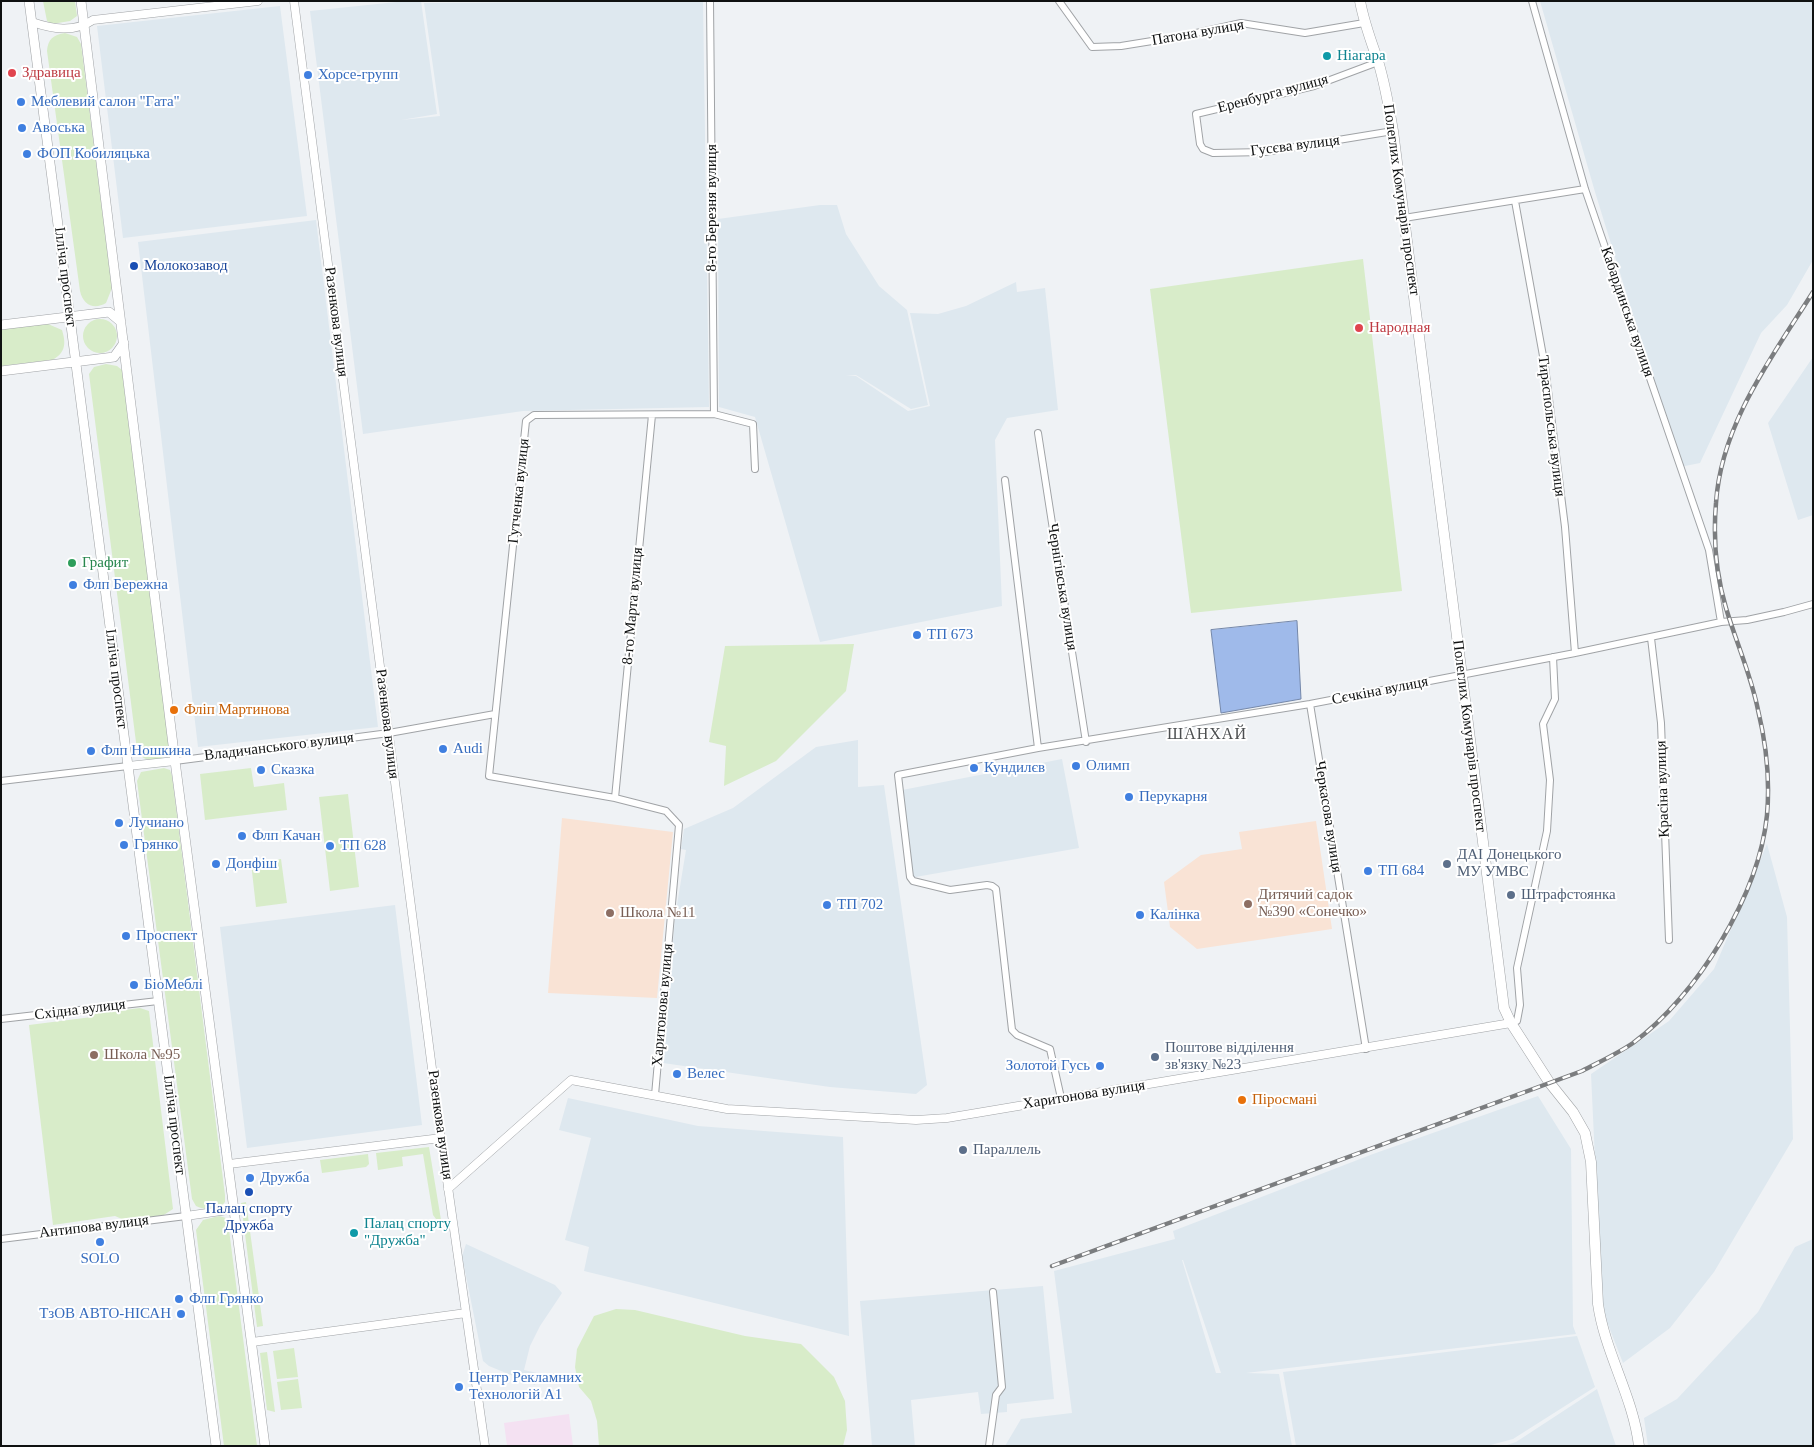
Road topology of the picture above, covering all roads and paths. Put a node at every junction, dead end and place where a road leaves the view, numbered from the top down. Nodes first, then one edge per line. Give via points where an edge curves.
1 (30, 1) edge
2 (81, 1) edge
3 (258, 1) edge
4 (294, 1) edge
5 (710, 1) edge
6 (1059, 1) edge
7 (1360, 1) edge
8 (1532, 1) edge
9 (32, 22) junction
10 (1364, 24) junction
11 (84, 26) junction
12 (1378, 62) junction
13 (1196, 114) joint
14 (1394, 131) junction
15 (1585, 189) junction
16 (1515, 201) junction
17 (1404, 218) junction
18 (70, 316) junction
19 (121, 322) junction
20 (1, 325) edge
21 (124, 342) junction
22 (76, 362) junction
23 (1, 370) edge
24 (714, 414) junction
25 (652, 415) junction
26 (1038, 433) dead end
27 (755, 470) dead end
28 (1005, 480) dead end
29 (1813, 604) edge
30 (1721, 622) junction
31 (1651, 638) junction
32 (1575, 653) junction
33 (1553, 657) junction
34 (1461, 675) junction
35 (1310, 704) junction
36 (495, 714) junction
37 (389, 733) junction
38 (1086, 742) junction
39 (1038, 748) junction
40 (175, 761) junction
41 (128, 766) junction
42 (1, 782) edge
43 (615, 798) junction
44 (1669, 940) dead end
45 (158, 1001) junction
46 (1, 1019) edge
47 (1511, 1024) junction
48 (1366, 1049) junction
49 (655, 1095) junction
50 (1061, 1098) junction
51 (441, 1138) junction
52 (228, 1164) junction
53 (448, 1189) junction
54 (235, 1209) junction
55 (186, 1216) junction
56 (1, 1239) edge
57 (993, 1292) dead end
58 (466, 1313) junction
59 (252, 1342) junction
60 (216, 1446) edge
61 (265, 1446) edge
62 (485, 1446) edge
63 (988, 1446) edge
64 (1639, 1446) edge

1 - 9 main road, Ілліча проспект
2 - 11 main road
3 - 11 street via 93,20
4 - 37 street, Разенкова вулиця
5 - 24 street, 8-го Березня вулиця
6 - 10 street, Патона вулиця via 1092,47 1121,46 1241,23 1305,33
7 - 10 main road, Полеглих Комунарів проспект
8 - 15 street, Кабардинська вулиця
9 - 11 street via 47,28
9 - 18 main road, Ілліча проспект
10 - 12 main road, Полеглих Комунарів проспект
11 - 19 main road
12 - 13 street, Еренбурга вулиця via 1314,86
12 - 14 main road, Полеглих Комунарів проспект
13 - 14 street, Гусєва вулиця via 1200,144 1212,153 1265,152
14 - 17 main road, Полеглих Комунарів проспект
15 - 16 street
15 - 30 street, Кабардинська вулиця via 1709,550
16 - 17 street
16 - 32 street, Тираспольська вулиця via 1545,367 1565,527
17 - 34 main road, Полеглих Комунарів проспект
18 - 19 main road via 109,312
18 - 20 main road
18 - 22 main road, Ілліча проспект
19 - 21 main road
21 - 22 main road via 114,357
21 - 40 main road
22 - 23 main road
22 - 41 main road, Ілліча проспект
24 - 25 street, Гутченка вулиця
24 - 27 street, Гутченка вулиця via 753,424
25 - 36 street, Гутченка вулиця via 534,414 526,421
25 - 43 street, 8-го Марта вулиця
26 - 38 street, Чернігівська вулиця
28 - 39 street
29 - 30 street, Сєчкіна вулиця via 1756,618
30 - 31 street, Сєчкіна вулиця
31 - 32 street, Сєчкіна вулиця
31 - 44 street, Красіна вулиця via 1661,723
32 - 33 street, Сєчкіна вулиця
33 - 34 street, Сєчкіна вулиця
33 - 47 street via 1555,699 1544,724 1550,780 1547,831 1517,968 1520,1005 1517,1021
34 - 35 street, Сєчкіна вулиця
34 - 47 main road, Полеглих Комунарів проспект via 1504,1008
35 - 38 street, Сєчкіна вулиця
35 - 48 street, Черкасова вулиця
36 - 37 street, Владичанського вулиця
36 - 43 street, Гутченка вулиця via 489,776
37 - 40 street, Владичанського вулиця
37 - 51 street, Разенкова вулиця
38 - 39 street, Сєчкіна вулиця
39 - 50 street, Сєчкіна вулиця via 898,775 913,881 950,890 987,886 996,889 1012,1030 1017,1036 1050,1049
40 - 41 street, Владичанського вулиця
40 - 52 main road
41 - 42 street, Владичанського вулиця
41 - 45 main road, Ілліча проспект
43 - 49 street, Харитонова вулиця via 666,811 679,825
45 - 46 street, Східна вулиця
45 - 55 main road, Ілліча проспект
47 - 48 street, Харитонова вулиця
47 - 64 main road, Полеглих Комунарів проспект via 1573,1112 1589,1146 1601,1328 1634,1414
48 - 50 street, Харитонова вулиця
49 - 50 street, Харитонова вулиця via 727,1109 916,1120 947,1118
49 - 53 street, Харитонова вулиця via 571,1080
51 - 52 street
51 - 53 street, Разенкова вулиця
52 - 54 main road
53 - 58 street, Разенкова вулиця
54 - 55 street
54 - 59 main road
55 - 56 street, Антипова вулиця
55 - 60 main road, Ілліча проспект
57 - 63 street via 1002,1387 996,1395
58 - 59 street
58 - 62 street, Разенкова вулиця
59 - 61 main road

